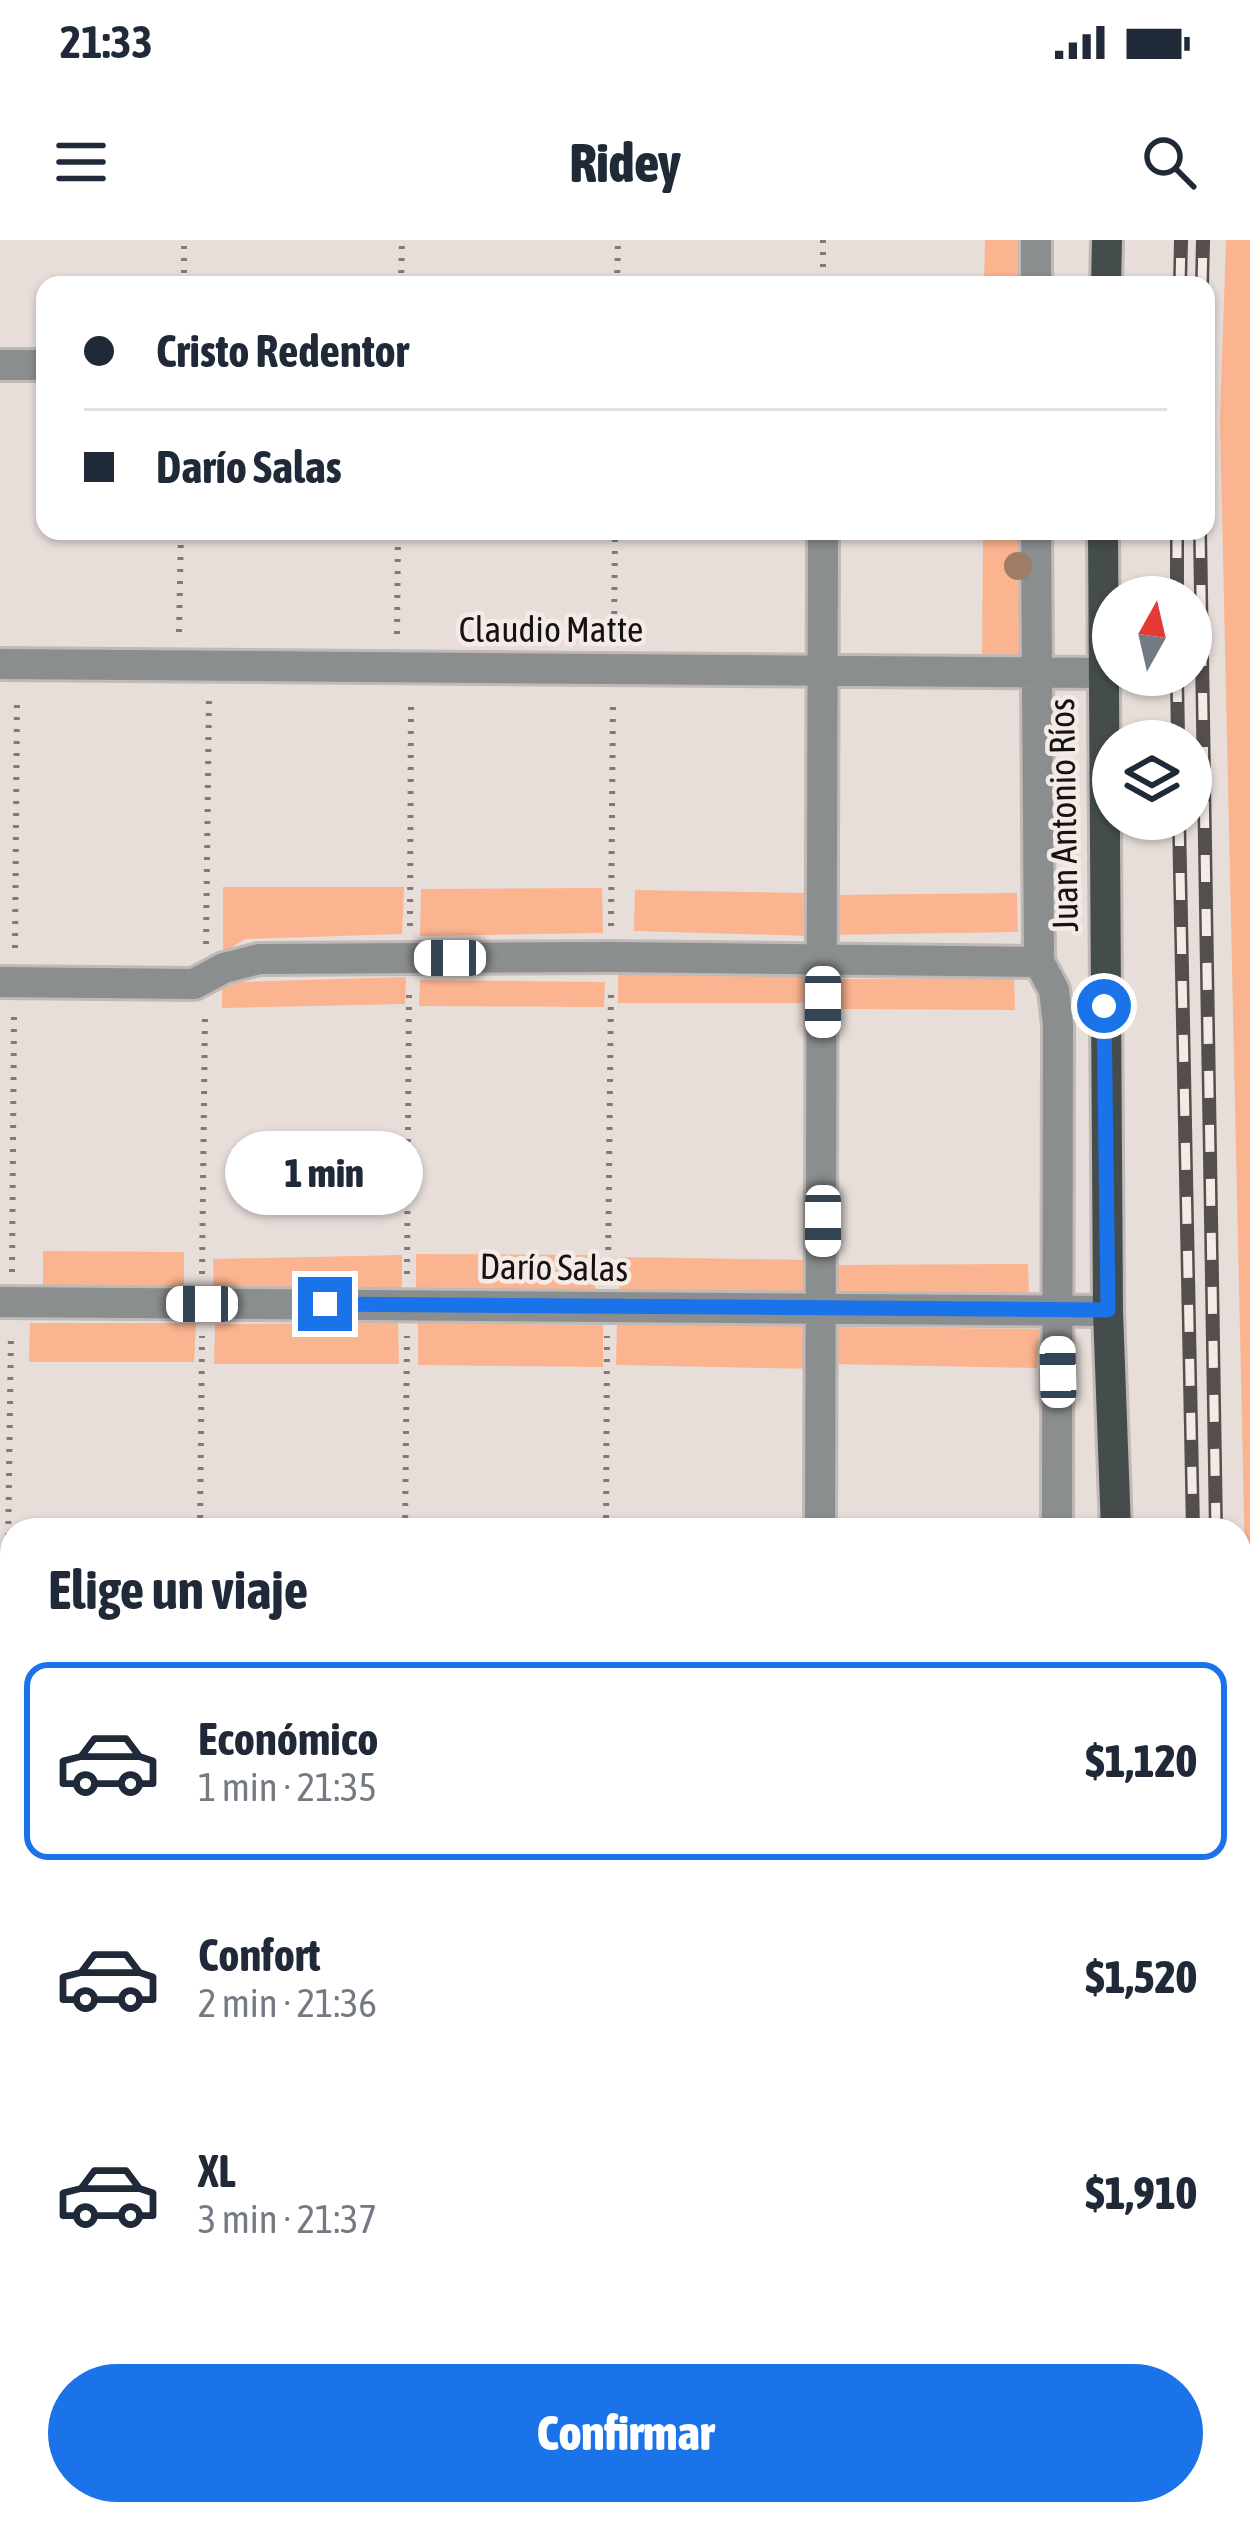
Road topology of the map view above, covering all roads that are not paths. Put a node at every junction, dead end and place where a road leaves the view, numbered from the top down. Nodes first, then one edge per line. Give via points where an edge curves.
1 (1036, 240) edge
2 (1107, 240) edge
3 (1036, 276) edge
4 (1106, 276) edge
5 (0, 365) edge
6 (36, 365) edge
7 (823, 540) edge
8 (1036, 540) edge
9 (1102, 540) edge
10 (1102, 576) edge
11 (9, 664) edge
12 (823, 670) junction
13 (1037, 672) junction
14 (1092, 673) edge
15 (1101, 696) edge
16 (823, 958) junction
17 (1040, 962) junction
18 (7, 982) edge
19 (6, 1302) edge
20 (823, 1309) junction
21 (1108, 1310) junction
22 (1058, 1312) junction
23 (820, 1518) edge
24 (1057, 1518) edge
25 (1116, 1518) edge

1 - 3 street
2 - 4 main road
5 - 6 street
7 - 12 street
8 - 13 street
9 - 10 main road, Juan Antonio Ríos
11 - 12 street, Claudio Matte
12 - 13 street, Claudio Matte
12 - 16 street
13 - 14 street, Claudio Matte
13 - 17 street
15 - 21 main road, Juan Antonio Ríos
16 - 17 street
16 - 18 street via 259,959 180,984
16 - 20 street
17 - 22 street via 1058,1024
19 - 20 street, Darío Salas
20 - 22 street, Darío Salas
20 - 23 street
21 - 22 street, Darío Salas
21 - 25 main road, Juan Antonio Ríos
22 - 24 street

